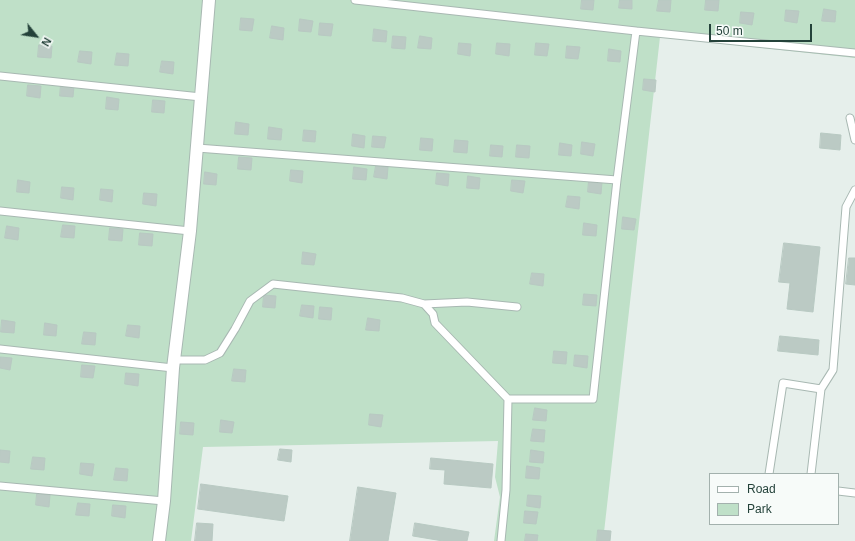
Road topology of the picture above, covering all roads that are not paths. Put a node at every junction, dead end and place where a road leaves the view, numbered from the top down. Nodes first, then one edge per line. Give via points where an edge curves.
1 (208, 0) edge
2 (355, 0) edge
3 (636, 31) junction
4 (855, 53) edge
5 (0, 76) edge
6 (201, 97) junction
7 (850, 118) dead end
8 (855, 140) edge
9 (197, 148) junction
10 (618, 180) junction
11 (855, 190) edge
12 (0, 211) edge
13 (190, 231) junction
14 (424, 304) junction
15 (517, 307) dead end
16 (0, 349) edge
17 (174, 364) junction
18 (821, 389) junction
19 (508, 399) junction
20 (769, 473) edge
21 (811, 473) edge
22 (0, 486) edge
23 (839, 491) edge
24 (855, 493) edge
25 (164, 501) junction
26 (159, 541) edge
27 (501, 541) edge

1 - 6 street
2 - 3 lane
3 - 4 lane
3 - 10 lane
5 - 6 lane
6 - 9 street
7 - 8 lane
9 - 10 lane
9 - 13 street
10 - 19 lane via 593,399
11 - 18 lane via 846,207 833,370
12 - 13 lane
13 - 17 street
14 - 15 lane via 467,302
14 - 17 lane via 402,298 273,284 250,301 220,353 205,360
14 - 19 lane via 433,314 435,323
16 - 17 lane
17 - 25 street
18 - 20 lane via 783,383
18 - 21 lane
19 - 27 lane via 506,490
22 - 25 lane
23 - 24 lane
25 - 26 street

